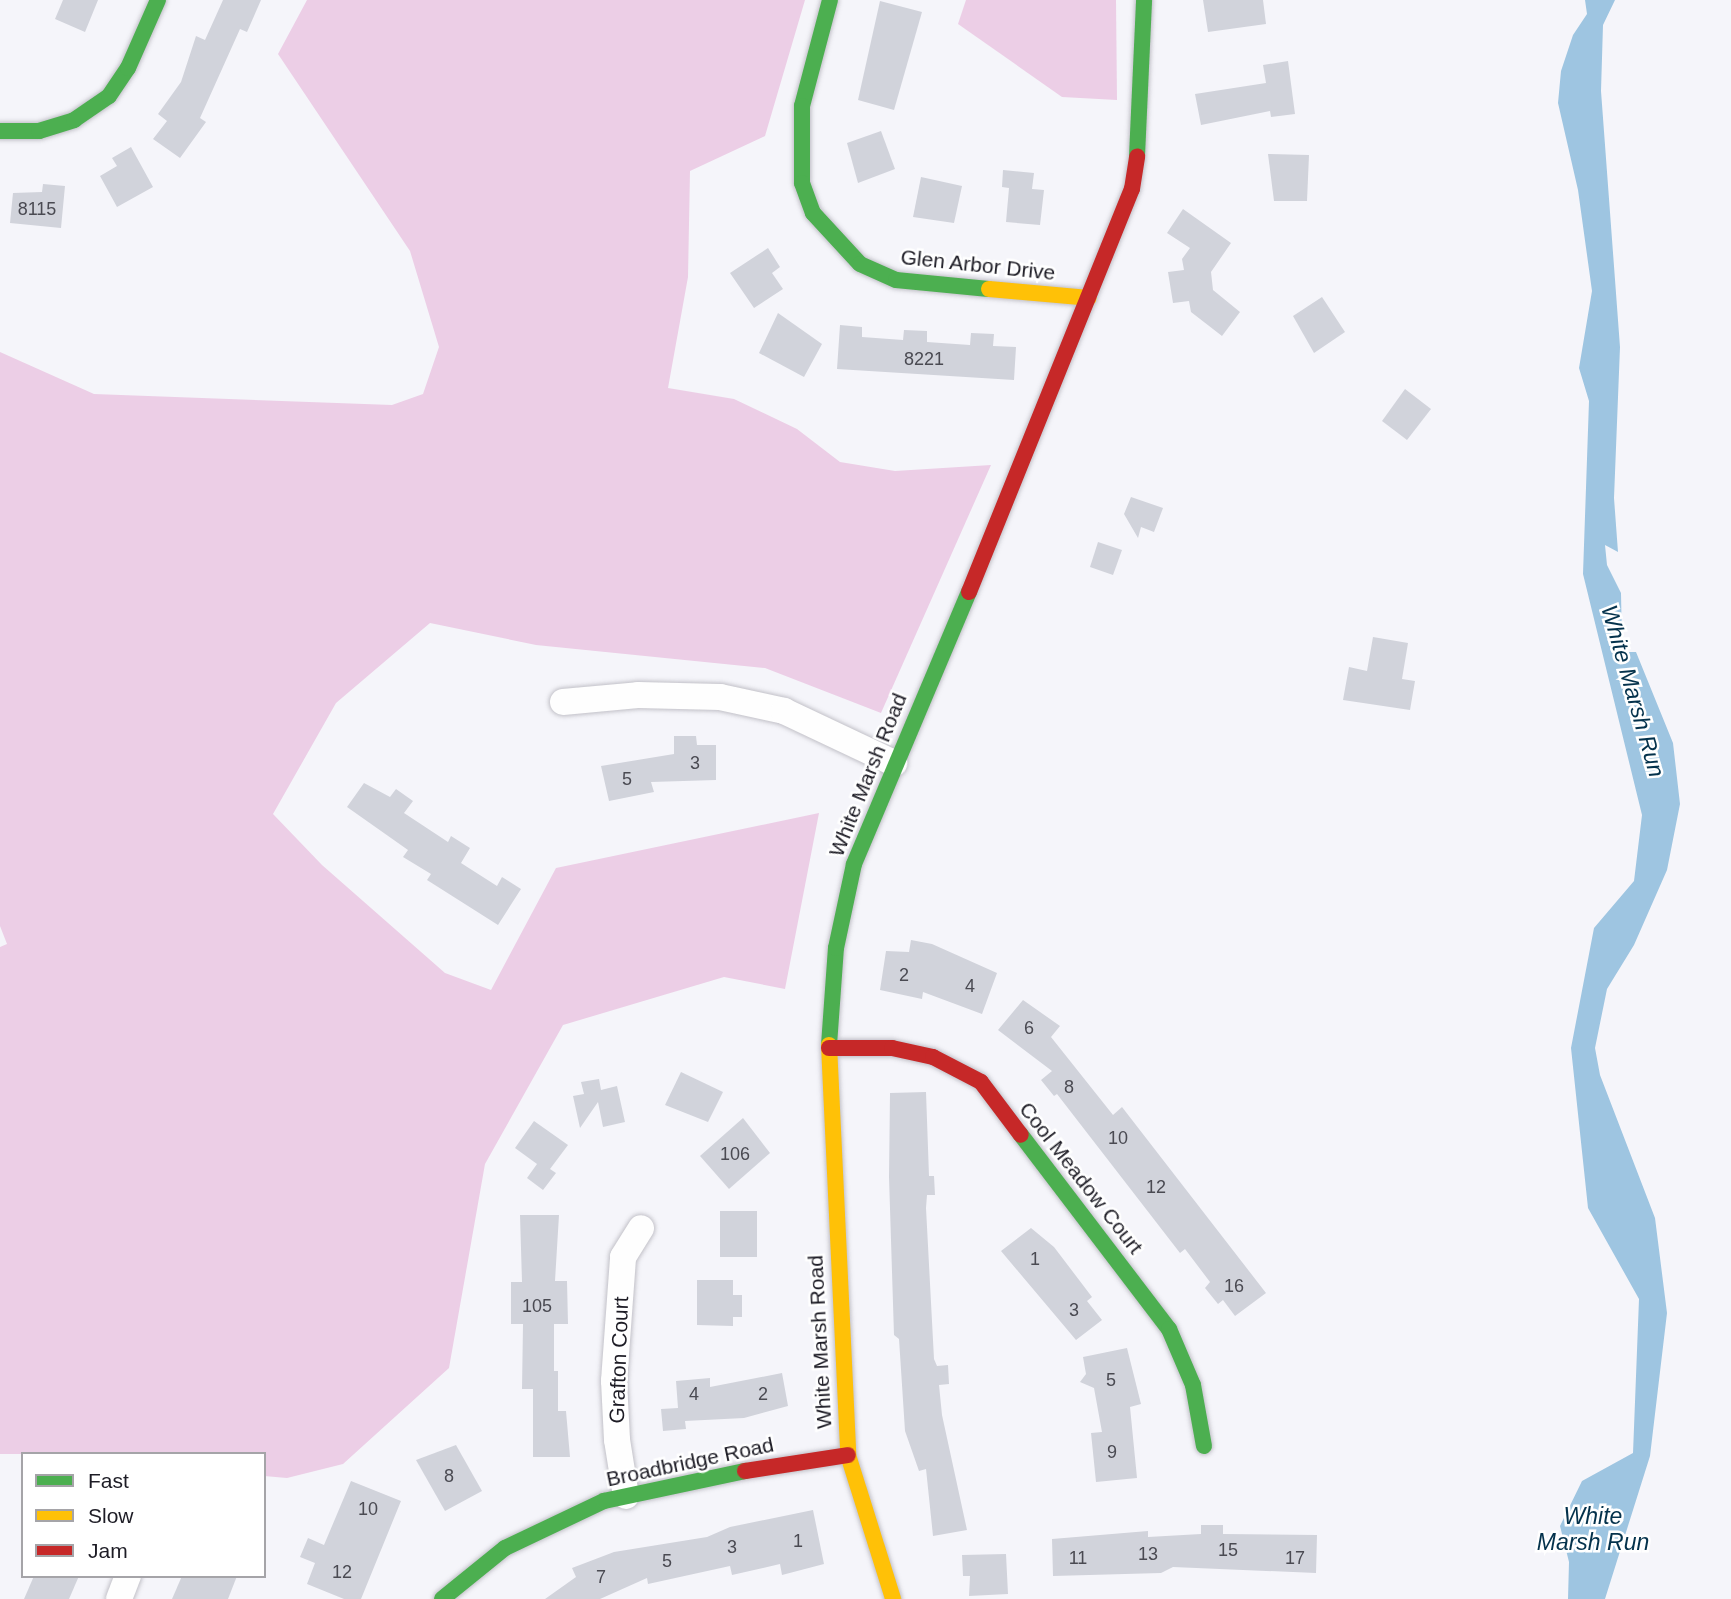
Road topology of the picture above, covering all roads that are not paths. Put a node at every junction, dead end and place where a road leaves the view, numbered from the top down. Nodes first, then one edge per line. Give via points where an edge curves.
1 (158, 0) edge
2 (830, 0) edge
3 (1144, 0) edge
4 (0, 131) edge
5 (1089, 298) junction
6 (564, 702) dead end
7 (894, 763) junction
8 (829, 1048) junction
9 (640, 1228) dead end
10 (1204, 1446) dead end
11 (848, 1455) junction
12 (626, 1496) junction
13 (127, 1578) edge
14 (119, 1599) edge
15 (442, 1599) edge
16 (893, 1599) edge

1 - 4 street via 128,68 109,96 74,120 39,131
2 - 5 street, Glen Arbor Drive via 802,106 799,144 802,183 813,213 835,241 860,264 896,280
3 - 5 street, White Marsh Road via 1140,137 1132,189
5 - 7 street, White Marsh Road
6 - 7 street via 638,695 720,697 784,710
7 - 8 street, White Marsh Road via 854,864 842,911
8 - 10 street, Cool Meadow Court via 892,1048 933,1056 981,1082 1169,1329 1193,1385
8 - 11 street, White Marsh Road
9 - 12 street, Grafton Court via 623,1257 614,1381
11 - 12 street, Broadbridge Road via 776,1464
11 - 16 street, White Marsh Road
12 - 15 street, Broadbridge Road via 604,1501 505,1548
13 - 14 street

